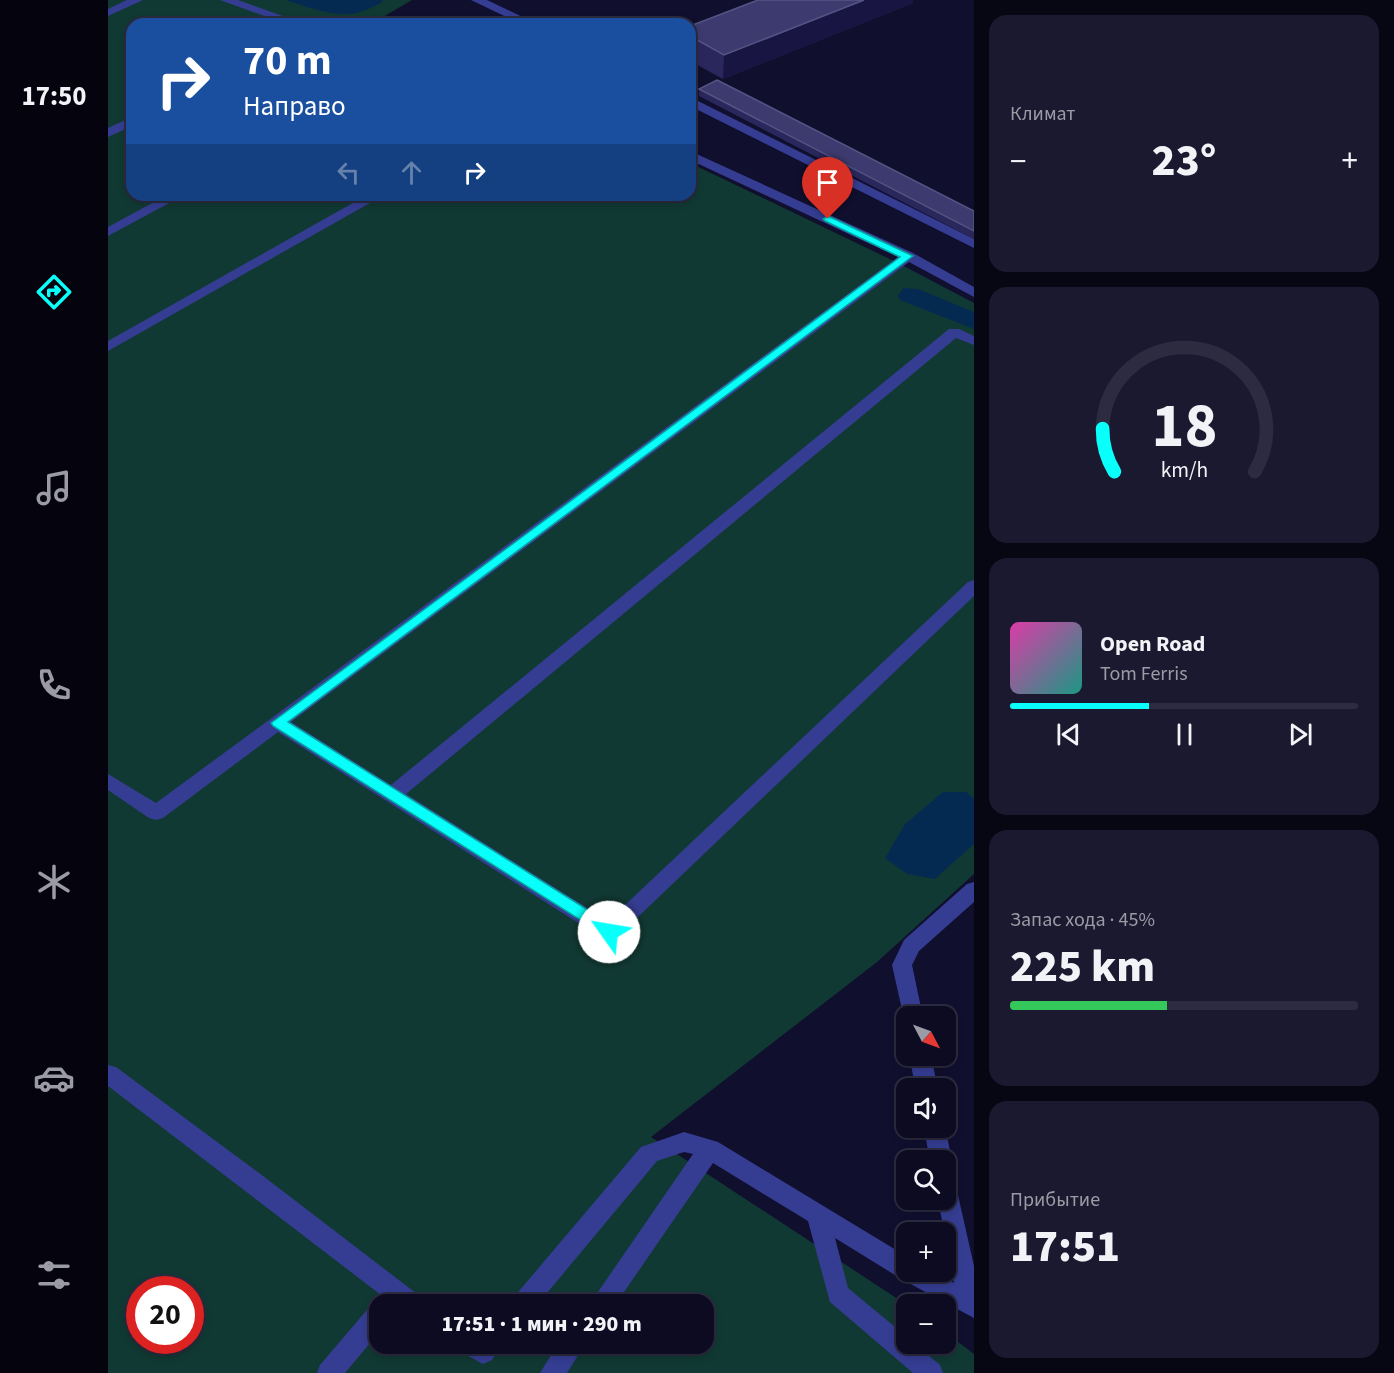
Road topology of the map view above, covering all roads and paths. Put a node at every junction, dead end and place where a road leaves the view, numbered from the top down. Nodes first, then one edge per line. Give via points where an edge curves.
1 (137, 0) edge
2 (226, 0) edge
3 (477, 0) edge
4 (108, 13) edge
5 (281, 18) edge
6 (518, 18) edge
7 (696, 104) edge
8 (126, 124) edge
9 (108, 133) edge
10 (696, 158) edge
11 (166, 201) edge
12 (366, 201) edge
13 (108, 232) edge
14 (974, 244) edge
15 (908, 256) junction
16 (974, 293) edge
17 (974, 340) edge
18 (108, 347) edge
19 (974, 586) edge
20 (278, 723) junction
21 (108, 781) edge
22 (392, 795) junction
23 (974, 890) edge
24 (910, 1006) edge
25 (108, 1074) edge
26 (710, 1149) junction
27 (951, 1210) edge
28 (818, 1215) junction
29 (896, 1263) edge
30 (929, 1282) edge
31 (390, 1294) edge
32 (531, 1294) edge
33 (609, 1294) edge
34 (972, 1306) edge
35 (369, 1325) edge
36 (566, 1354) edge
37 (329, 1373) edge
38 (552, 1373) edge
39 (931, 1373) edge

1 - 4 lane
2 - 5 lane
3 - 6 lane
7 - 14 lane
8 - 9 lane
10 - 15 lane
11 - 13 lane
12 - 18 lane
15 - 16 lane
15 - 20 lane
17 - 22 lane via 954,332
19 - 22 lane via 609,932
20 - 21 lane via 156,813
20 - 22 lane
23 - 24 lane via 911,946 902,965
25 - 31 lane via 259,1186
26 - 28 lane
26 - 32 lane via 684,1142 649,1154
26 - 33 lane
27 - 34 lane
28 - 29 lane
28 - 39 lane via 838,1294
30 - 34 lane
35 - 37 lane
36 - 38 lane

